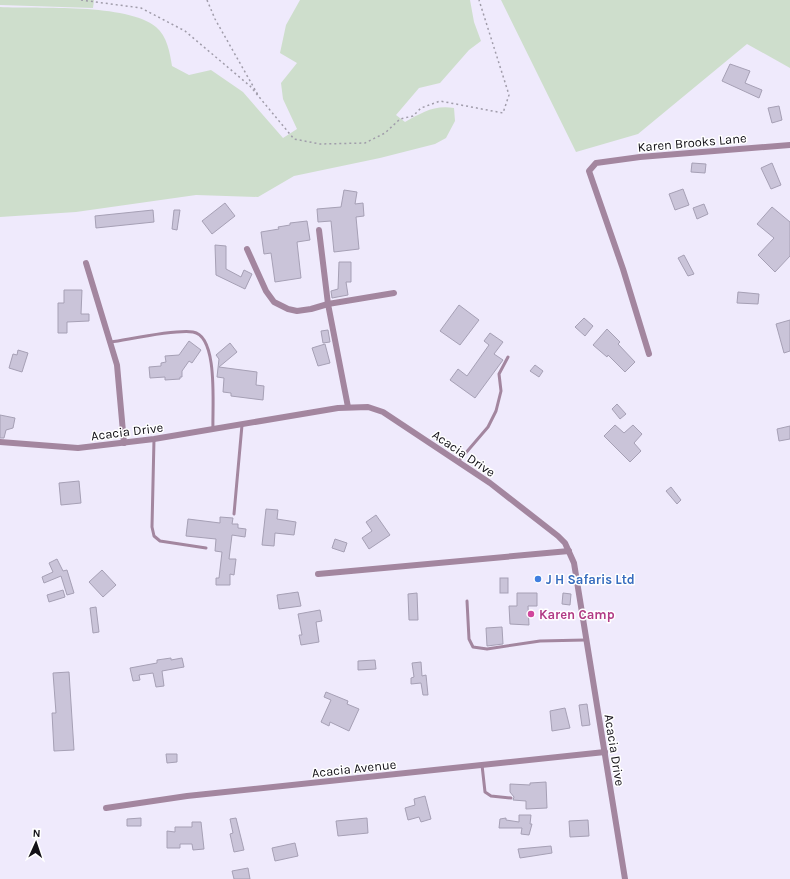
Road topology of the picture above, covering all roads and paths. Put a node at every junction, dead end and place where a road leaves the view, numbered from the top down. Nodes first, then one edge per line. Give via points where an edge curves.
1 (81, 0) edge
2 (207, 0) edge
3 (479, 0) edge
4 (261, 100) junction
5 (790, 145) edge
6 (319, 230) dead end
7 (246, 249) dead end
8 (86, 263) dead end
9 (394, 293) dead end
10 (328, 304) junction
11 (111, 342) junction
12 (649, 354) dead end
13 (508, 357) dead end
14 (348, 407) junction
15 (242, 425) junction
16 (213, 430) junction
17 (154, 439) junction
18 (0, 442) edge
19 (124, 442) junction
20 (458, 462) junction
21 (234, 514) dead end
22 (206, 548) dead end
23 (569, 551) junction
24 (318, 574) dead end
25 (467, 601) dead end
26 (585, 640) junction
27 (605, 752) junction
28 (482, 765) junction
29 (511, 798) dead end
30 (106, 808) dead end
31 (625, 879) edge

1 - 4 path via 141,8 185,30 250,86
2 - 4 path
3 - 4 path via 509,95 503,113 440,101 421,108 413,116 400,119 385,132 365,143 320,144 294,139
5 - 12 street, Karen Brooks Lane via 640,157 596,163 589,171
6 - 10 street
7 - 10 street via 274,302 297,311
8 - 11 street
9 - 10 street
10 - 14 street
11 - 16 lane via 179,332 194,332 204,337 212,367
11 - 19 street via 117,365
13 - 20 lane via 499,374 501,390 496,411 488,427
14 - 15 street, Acacia Drive
14 - 20 street, Acacia Drive via 368,407 383,412
15 - 16 street, Acacia Drive
15 - 21 lane
16 - 17 street, Acacia Drive
17 - 19 street, Acacia Drive
17 - 22 lane via 154,536 160,541
18 - 19 street, Acacia Drive via 78,448
20 - 23 street, Acacia Drive via 490,483 558,536
23 - 24 street
23 - 26 street, Acacia Drive via 581,598
25 - 26 lane via 469,639 473,647 487,649 540,641
26 - 27 street, Acacia Drive
27 - 28 street, Acacia Avenue
27 - 31 street, Acacia Drive
28 - 29 lane via 485,792 491,796
28 - 30 street, Acacia Avenue via 188,796

